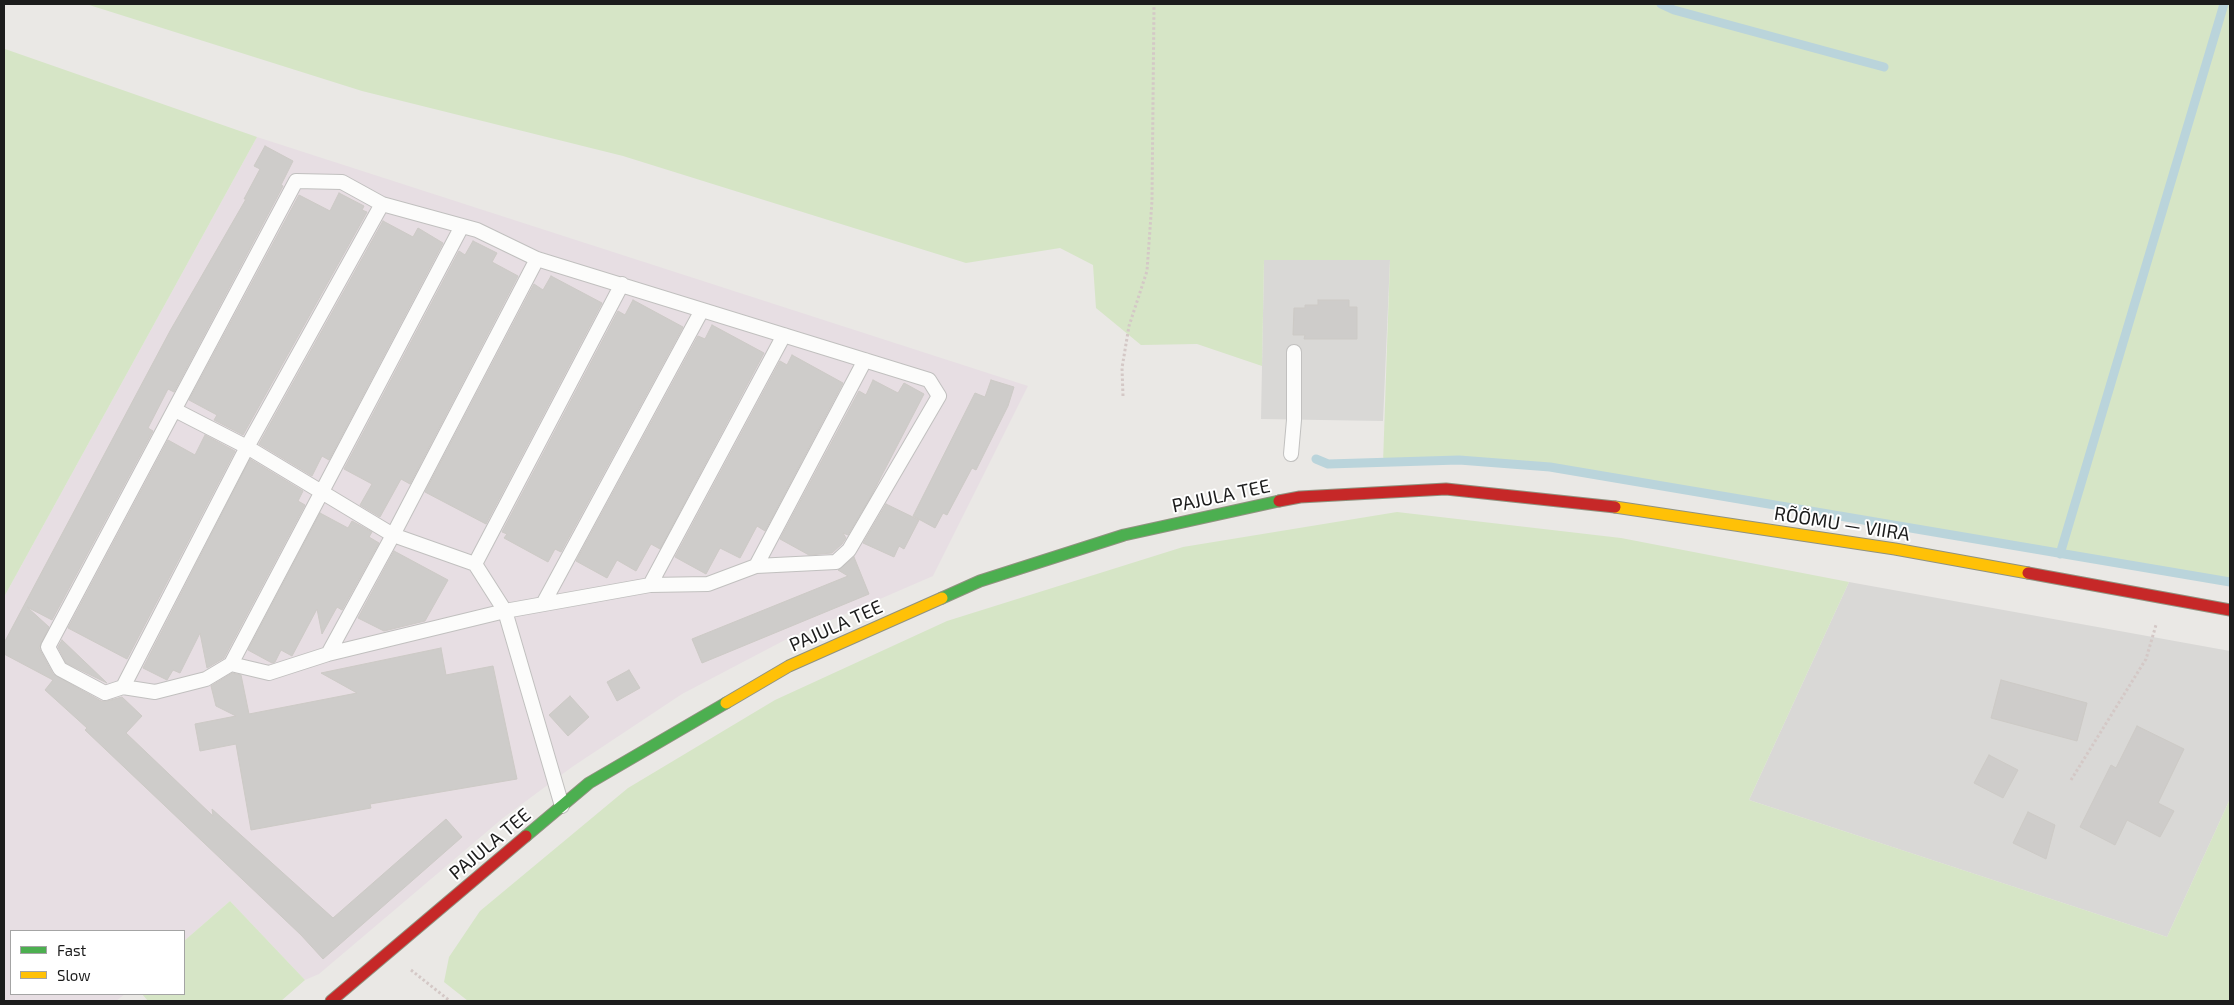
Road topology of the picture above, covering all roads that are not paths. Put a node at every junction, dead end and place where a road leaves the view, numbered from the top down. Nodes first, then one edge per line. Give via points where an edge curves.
1 (382, 204) junction
2 (462, 226) junction
3 (537, 259) junction
4 (622, 284) junction
5 (702, 310) junction
6 (784, 335) junction
7 (1294, 352) dead end
8 (865, 360) junction
9 (176, 410) junction
10 (247, 447) junction
11 (1290, 454) dead end
12 (1446, 489) joint
13 (320, 491) junction
14 (393, 535) junction
15 (475, 564) junction
16 (756, 566) junction
17 (650, 585) junction
18 (544, 604) junction
19 (2230, 610) edge
20 (505, 611) junction
21 (328, 654) junction
22 (231, 664) junction
23 (123, 687) junction
24 (562, 806) junction
25 (331, 1001) edge

1 - 2 lane
1 - 9 lane via 342,182 296,181
1 - 10 lane
2 - 3 lane
2 - 13 lane
3 - 4 lane
3 - 14 lane
4 - 5 lane
4 - 15 lane
5 - 6 lane
5 - 18 lane
6 - 8 lane
6 - 17 lane
7 - 11 lane via 1294,420
8 - 16 lane
8 - 16 lane via 929,380 939,396 849,550 836,562
9 - 10 lane
9 - 23 lane via 48,647 60,669 67,673 105,693
10 - 13 lane
10 - 23 lane
12 - 19 street, RÕÕMU — VIIRA via 1583,502 1895,549
12 - 24 street, PAJULA TEE via 1300,497 1124,535 980,581 789,666 589,783
13 - 14 lane
13 - 22 lane
14 - 15 lane
14 - 21 lane
15 - 20 lane
16 - 17 lane via 708,584
17 - 18 lane
18 - 20 lane
20 - 21 lane
20 - 24 lane
21 - 22 lane via 269,673
22 - 23 lane via 206,679 155,692
24 - 25 street, PAJULA TEE

